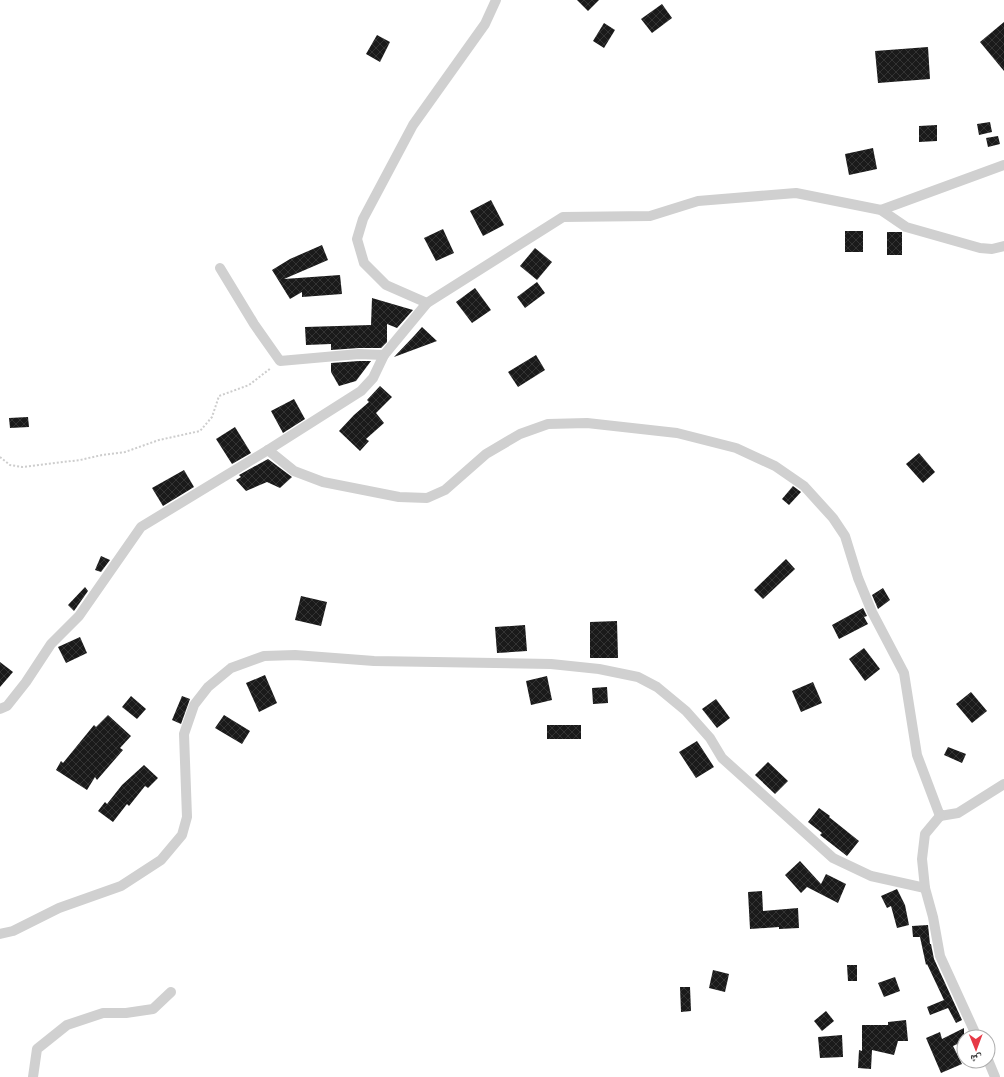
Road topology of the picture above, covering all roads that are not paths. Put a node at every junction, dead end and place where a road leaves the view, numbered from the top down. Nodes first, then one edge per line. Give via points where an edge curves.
1 (496, 0) edge
2 (1004, 165) edge
3 (881, 210) junction
4 (1004, 246) edge
5 (220, 268) dead end
6 (427, 303) junction
7 (384, 355) junction
8 (268, 450) junction
9 (0, 709) edge
10 (1004, 784) edge
11 (940, 816) junction
12 (925, 888) junction
13 (0, 934) edge
14 (172, 992) dead end
15 (972, 1029) edge
16 (33, 1077) edge

1 - 6 street via 485,24 413,125 363,219 357,239 364,263 386,284
2 - 3 street
3 - 4 street via 906,227 980,248
3 - 6 street via 796,193 698,201 650,216 564,217
5 - 7 street via 280,361 359,354
6 - 7 street
7 - 8 street via 373,378 361,391
8 - 9 street via 141,527 79,616 50,644 26,682 7,706
8 - 11 street via 294,471 323,482 399,497 427,498 445,490 486,454 520,434 548,424 587,422 677,433 736,448 775,466 804,486 834,518 845,536 872,612 904,673 917,755
10 - 11 street via 958,813
11 - 12 street via 926,834 922,858
12 - 13 street via 870,876 833,858 722,758 710,738 686,710 657,687 638,677 599,668 551,664 264,656 231,668 208,687 194,705 184,734 187,817 182,835 161,860 121,886 59,908 13,931
12 - 15 street via 940,956
14 - 16 street via 153,1009 103,1013 67,1025 37,1049

